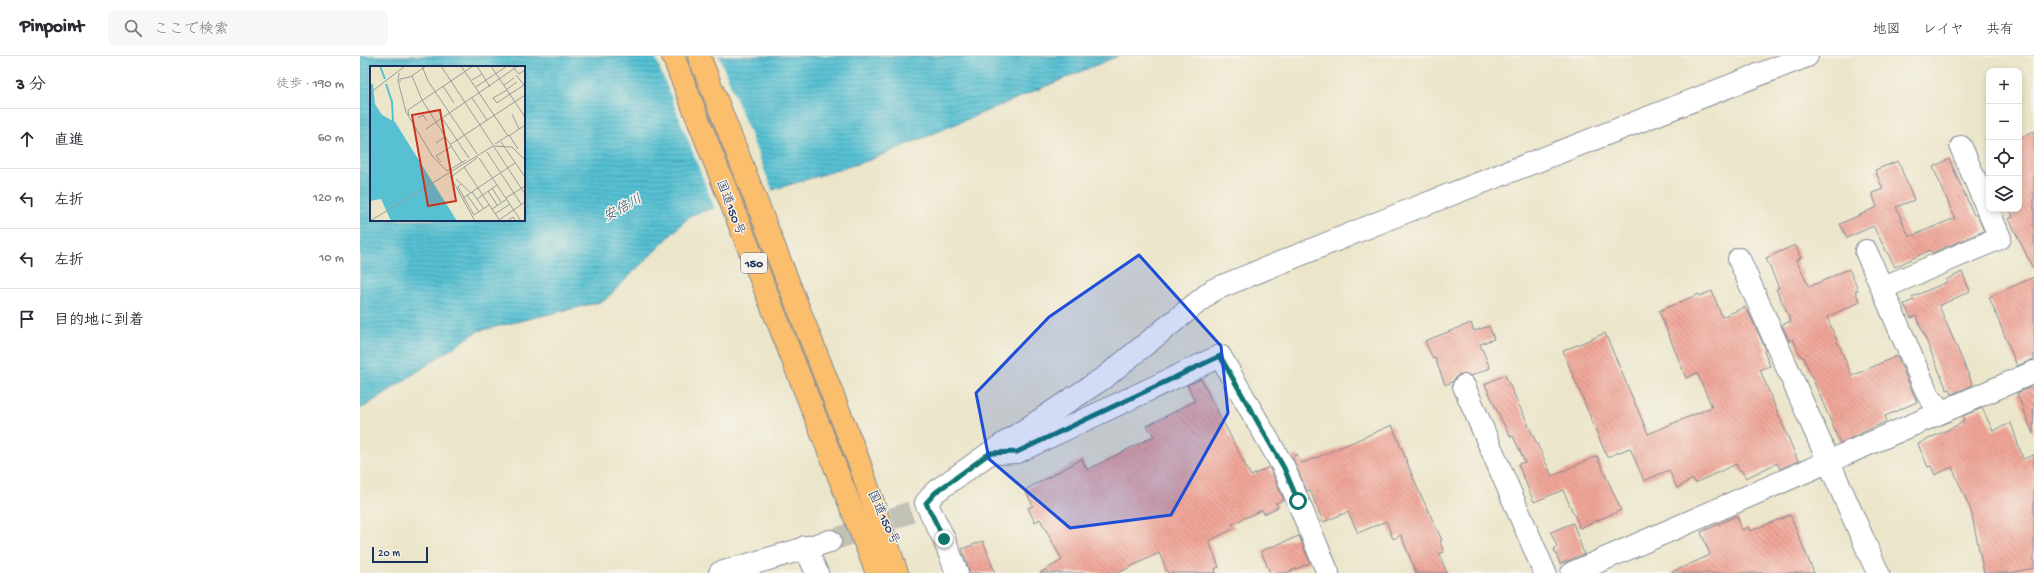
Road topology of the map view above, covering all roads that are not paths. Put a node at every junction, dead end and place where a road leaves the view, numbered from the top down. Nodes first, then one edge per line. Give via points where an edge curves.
1 (673, 56) edge
2 (699, 56) edge
3 (1807, 56) edge
4 (1961, 148) dead end
5 (1866, 251) dead end
6 (1739, 259) dead end
7 (1882, 288) junction
8 (2034, 372) edge
9 (1464, 386) dead end
10 (1941, 412) junction
11 (990, 453) junction
12 (1828, 461) junction
13 (858, 462) junction
14 (836, 470) junction
15 (830, 541) tunnel mouth
16 (805, 547) junction
17 (720, 573) edge
18 (817, 573) edge
19 (869, 573) edge
20 (877, 573) edge
21 (897, 573) edge
22 (910, 573) edge
23 (957, 573) edge
24 (1328, 573) edge
25 (1545, 573) edge
26 (1572, 573) edge
27 (1878, 573) edge

1 - 14 highway, 国道150号 / 150
2 - 13 highway, 国道150号 / 150
3 - 11 street via 1395,216 1213,290 1105,377
4 - 7 street via 2000,238
5 - 7 street
6 - 12 street
7 - 10 street via 1928,395
8 - 10 street
9 - 25 street
10 - 12 street
11 - 23 street via 936,492 919,508 944,539
11 - 24 street via 1017,452 1220,356 1284,468
12 - 26 street
12 - 27 street
13 - 21 highway, 国道150号 / 150
13 - 22 highway, 国道150号 / 150
14 - 19 highway, 国道150号 / 150
14 - 20 highway, 国道150号 / 150
15 - 16 street
16 - 17 street
16 - 18 street

